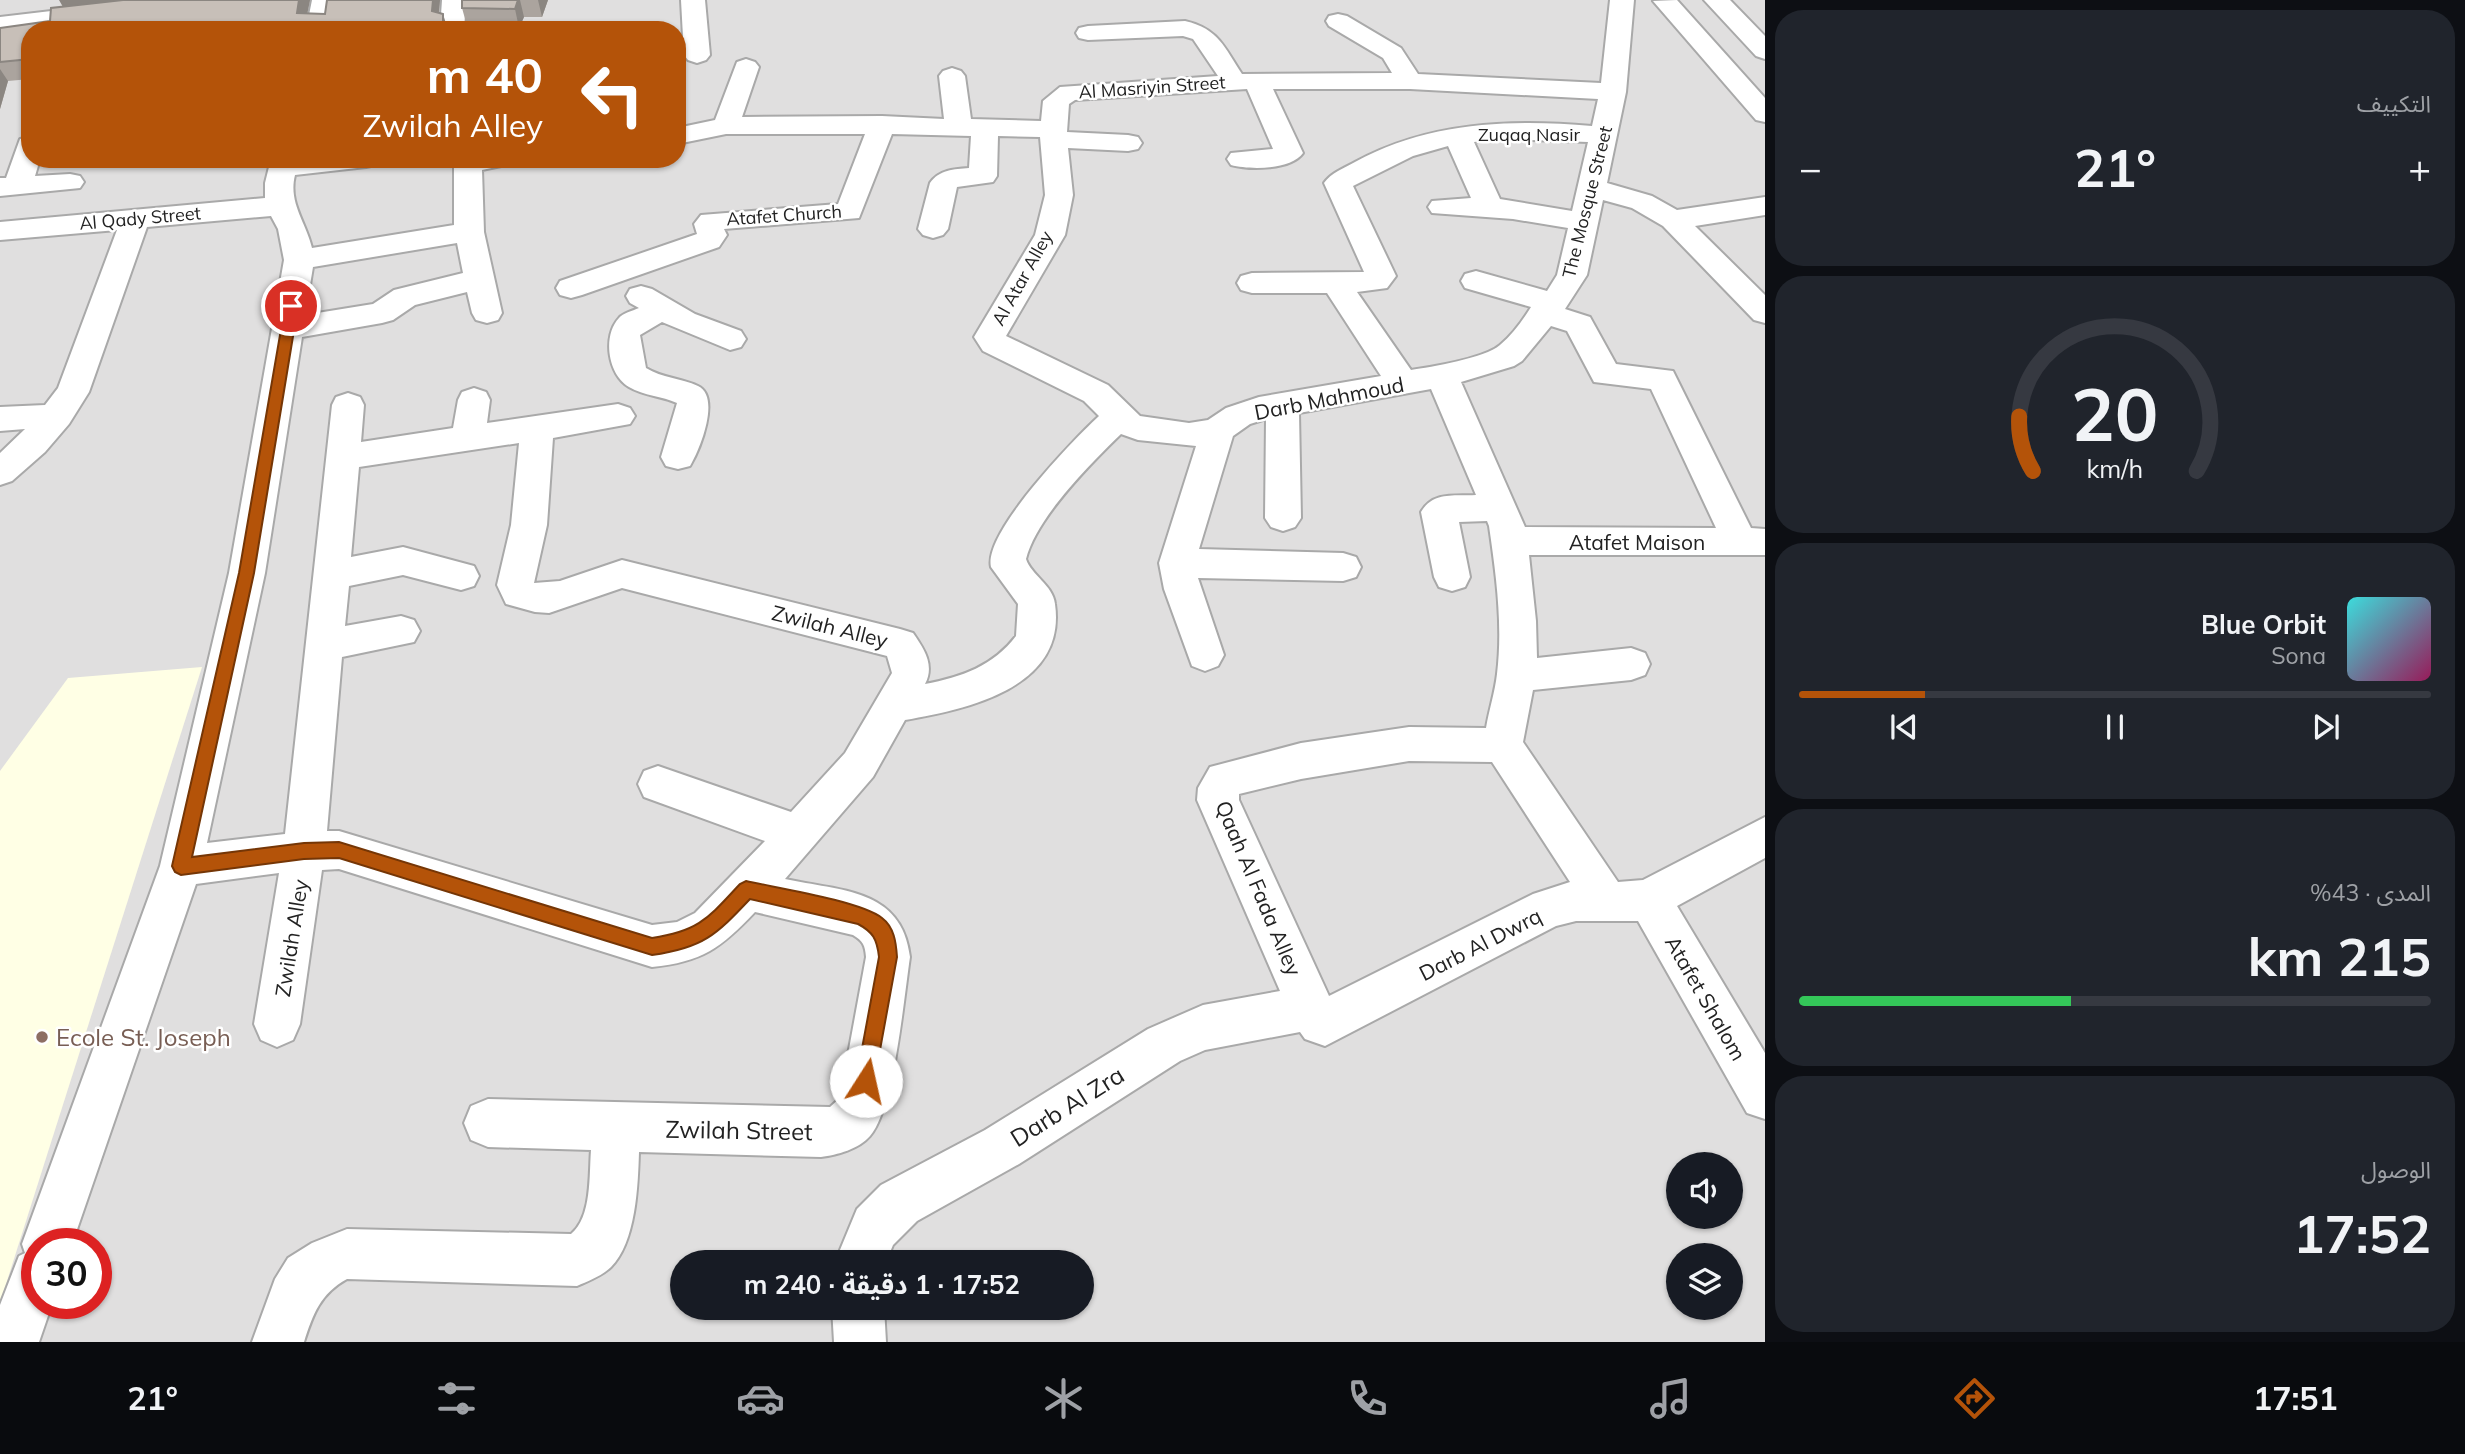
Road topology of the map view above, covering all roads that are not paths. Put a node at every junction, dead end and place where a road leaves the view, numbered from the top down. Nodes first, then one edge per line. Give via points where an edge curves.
1 (177, 0) edge
2 (324, 0) edge
3 (454, 0) edge
4 (693, 0) edge
5 (1675, 0) edge
6 (1665, 1) edge
7 (1621, 2) edge
8 (1720, 4) edge
9 (1751, 6) dead end
10 (77, 21) edge
11 (320, 21) edge
12 (453, 21) edge
13 (1338, 22) dead end
14 (0, 24) edge
15 (21, 24) edge
16 (1088, 33) dead end
17 (1765, 51) edge
18 (696, 55) dead end
19 (746, 67) dead end
20 (1606, 74) junction
21 (952, 76) dead end
22 (1246, 81) junction
23 (1409, 81) junction
24 (1765, 114) edge
25 (882, 124) junction
26 (726, 125) junction
27 (971, 127) junction
28 (686, 134) edge
29 (1054, 134) junction
30 (1457, 135) junction
31 (1604, 135) junction
32 (1128, 143) dead end
33 (1241, 159) dead end
34 (21, 163) edge
35 (326, 168) edge
36 (468, 168) edge
37 (282, 178) edge
38 (70, 182) dead end
39 (9, 186) edge
40 (1592, 188) junction
41 (1489, 206) junction
42 (1765, 206) edge
43 (1442, 207) dead end
44 (135, 219) junction
45 (1673, 220) junction
46 (1584, 223) junction
47 (933, 229) dead end
48 (0, 231) edge
49 (469, 232) junction
50 (299, 260) junction
51 (613, 273) junction
52 (480, 279) junction
53 (1476, 281) dead end
54 (1252, 283) dead end
55 (1343, 283) junction
56 (571, 288) dead end
57 (1548, 308) junction
58 (663, 309) junction
59 (487, 313) dead end
60 (1765, 313) edge
61 (287, 329) junction
62 (730, 339) dead end
63 (995, 343) joint
64 (1441, 376) junction
65 (1403, 384) junction
66 (474, 400) dead end
67 (348, 405) dead end
68 (1282, 405) junction
69 (57, 416) junction
70 (618, 416) dead end
71 (1119, 416) junction
72 (0, 419) edge
73 (537, 429) junction
74 (1219, 429) junction
75 (468, 438) junction
76 (342, 457) junction
77 (678, 457) dead end
78 (0, 472) edge
79 (1283, 518) dead end
80 (1504, 525) junction
81 (1753, 542) edge
82 (1177, 563) junction
83 (1343, 567) dead end
84 (330, 575) junction
85 (461, 576) dead end
86 (1452, 577) dead end
87 (401, 631) dead end
88 (323, 645) junction
89 (1205, 655) dead end
90 (1631, 664) dead end
91 (1516, 676) junction
92 (893, 706) junction
93 (1503, 745) junction
94 (658, 784) dead end
95 (799, 834) junction
96 (1765, 835) edge
97 (304, 851) junction
98 (181, 866) junction
99 (746, 890) junction
100 (1628, 900) junction
101 (1315, 1016) junction
102 (277, 1024) dead end
103 (1764, 1096) edge
104 (488, 1123) dead end
105 (617, 1127) junction
106 (53, 1228) edge
107 (865, 1250) edge
108 (21, 1319) edge
109 (859, 1320) edge
110 (13, 1342) edge
111 (278, 1342) edge
112 (860, 1342) edge

1 - 10 street
2 - 11 street
3 - 12 street
4 - 18 street
5 - 6 street
6 - 7 street
6 - 24 street
7 - 20 street, The Mosque Street
8 - 9 street
8 - 17 street
13 - 23 street via 1392,53
14 - 15 street
16 - 22 street via 1195,30
19 - 26 street
20 - 23 street, Al Masriyin Street
20 - 31 street, The Mosque Street
21 - 27 street
22 - 23 street, Al Masriyin Street
22 - 29 street, Al Masriyin Street via 1069,93 1056,101
22 - 33 street via 1289,153
25 - 26 street
25 - 27 street
25 - 51 street, Atafet Church via 849,212 710,221 709,240
26 - 28 street
27 - 29 street
27 - 47 street via 983,176 955,177 944,184
29 - 32 street
29 - 63 street, Al Atar Alley via 1059,195 1050,235 992,331
30 - 31 street, Zuqaq Nasir via 1549,130
30 - 41 street
30 - 55 street, Zuqaq Nasir via 1405,148 1338,183 1381,276 1376,281
31 - 40 street, The Mosque Street
34 - 39 street
35 - 37 street, Al Qady Street
36 - 49 street
37 - 44 street, Al Qady Street
37 - 50 street
38 - 39 street
40 - 45 street via 1642,202
40 - 46 street, The Mosque Street
41 - 43 street
41 - 46 street
42 - 45 street
44 - 48 street, Al Qady Street
44 - 69 street via 78,381
45 - 60 street
46 - 57 street, The Mosque Street via 1572,275
49 - 50 street
49 - 52 street
50 - 61 street
51 - 56 street, Atafet Church
51 - 58 street
52 - 59 street
52 - 61 street via 405,297 382,313
53 - 57 street
54 - 55 street
55 - 65 street via 1340,289
57 - 64 street, The Mosque Street via 1511,353
57 - 81 street via 1579,324 1605,374 1663,381
58 - 62 street
58 - 77 street via 631,324 624,335 635,375 692,397 694,406
61 - 98 street via 247,573
63 - 71 street, Darb Mahmoud via 1096,393
64 - 65 street, Darb Mahmoud
64 - 80 street
65 - 68 street, Darb Mahmoud
66 - 75 street
67 - 76 street, Zwilah Alley
68 - 74 street, Darb Mahmoud via 1238,415
68 - 79 street
69 - 72 street
69 - 78 street
70 - 73 street
71 - 74 street, Darb Mahmoud via 1138,428 1189,435
71 - 92 street via 1077,455 1040,499 1011,551 1010,568 1037,602 1034,643 1007,673 959,693
73 - 75 street
73 - 92 street, Zwilah Alley via 530,525 515,585 519,594 565,596 622,574 900,644 912,665 911,674
74 - 82 street
75 - 76 street
76 - 84 street, Zwilah Alley
80 - 81 street, Atafet Maison
80 - 86 street, Atafet Maison via 1442,509 1438,512
80 - 91 street via 1517,624
82 - 83 street
82 - 89 street
84 - 85 street via 403,561
84 - 88 street, Zwilah Alley
87 - 88 street
88 - 97 street, Zwilah Alley
90 - 91 street
91 - 93 street
92 - 95 street, Zwilah Alley via 859,765
93 - 100 street, Atafet Shalom
93 - 101 street, Qaah Al Fada Alley via 1409,744 1301,761 1224,780 1218,788 1218,800
94 - 95 street
95 - 99 street, Zwilah Alley
96 - 100 street
97 - 98 street, Zwilah Alley
97 - 99 street, Zwilah Alley via 339,850 652,946 680,943 710,928
97 - 102 street, Zwilah Alley
98 - 106 street
99 - 105 street, Zwilah Street via 861,916 877,925 887,939 888,957 862,1106 854,1121 838,1131 821,1133
100 - 101 street, Darb Al Dwrq via 1576,901 1548,908 1325,1023
100 - 103 street, Atafet Shalom
101 - 107 street, Darb Al Zra via 1203,1028 1164,1045 1002,1147 899,1203 875,1227
104 - 105 street, Zwilah Street
105 - 111 street via 604,1232 594,1249 577,1260 347,1254 322,1262 299,1283
108 - 110 street
109 - 112 street

